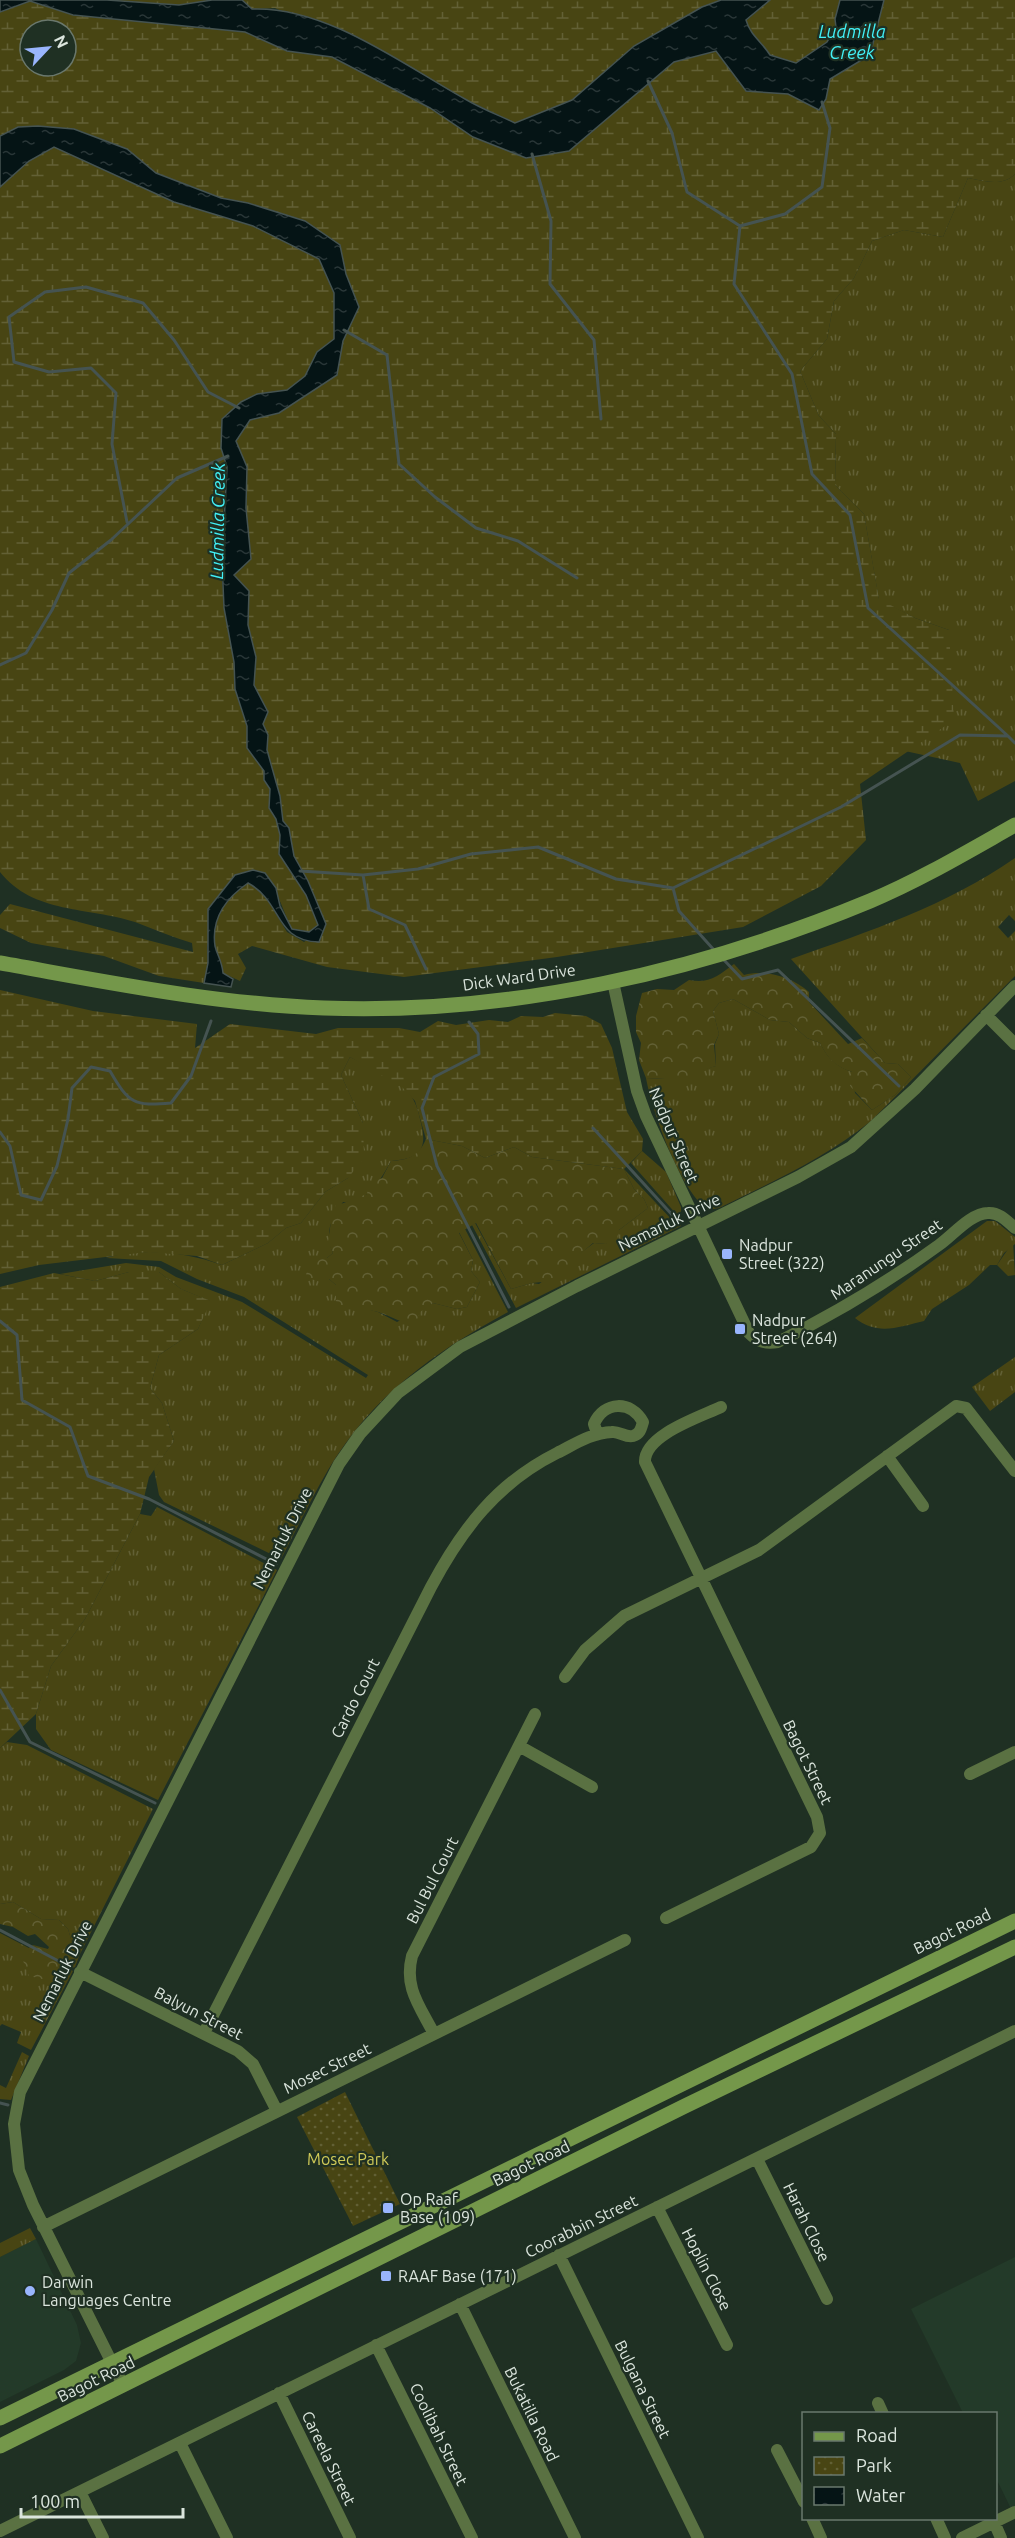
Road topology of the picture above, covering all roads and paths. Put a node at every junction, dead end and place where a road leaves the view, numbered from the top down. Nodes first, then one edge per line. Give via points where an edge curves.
1 (1015, 825) edge
2 (0, 963) edge
3 (613, 982) junction
4 (1015, 986) edge
5 (987, 1015) junction
6 (1015, 1044) edge
7 (697, 1227) junction
8 (1015, 1228) edge
9 (721, 1407) dead end
10 (597, 1433) dead end
11 (887, 1456) junction
12 (1015, 1471) edge
13 (923, 1506) dead end
14 (700, 1579) junction
15 (565, 1677) dead end
16 (535, 1714) dead end
17 (519, 1746) junction
18 (1015, 1752) edge
19 (970, 1774) dead end
20 (592, 1787) dead end
21 (666, 1918) dead end
22 (1015, 1921) edge
23 (625, 1940) dead end
24 (1015, 1947) edge
25 (81, 1972) junction
26 (1015, 2031) edge
27 (433, 2032) junction
28 (204, 2033) junction
29 (277, 2110) junction
30 (757, 2159) junction
31 (657, 2207) junction
32 (43, 2227) junction
33 (559, 2255) junction
34 (826, 2299) dead end
35 (460, 2304) junction
36 (376, 2345) junction
37 (727, 2345) dead end
38 (112, 2362) junction
39 (123, 2385) junction
40 (279, 2393) junction
41 (0, 2418) edge
42 (180, 2443) junction
43 (0, 2446) edge
44 (777, 2450) dead end
45 (80, 2492) junction
46 (802, 2498) edge
47 (1015, 2512) edge
48 (813, 2520) edge
49 (937, 2520) edge
50 (994, 2522) junction
51 (0, 2531) edge
52 (103, 2538) edge
53 (226, 2538) edge
54 (350, 2538) edge
55 (472, 2538) edge
56 (575, 2538) edge
57 (698, 2538) edge
58 (821, 2538) edge
59 (945, 2538) edge
60 (962, 2538) edge
61 (1001, 2538) edge

1 - 3 main road, Dick Ward Drive via 871,901 718,954
2 - 3 main road, Dick Ward Drive via 196,998 324,1008 399,1009 506,999
3 - 7 street, Nadpur Street via 645,1116
4 - 5 street, Nemarluk Drive
5 - 6 street
5 - 7 street, Nemarluk Drive via 851,1147
7 - 8 street, Maranungu Street via 749,1333 769,1343 828,1317 868,1293 978,1215 989,1212 1002,1216
7 - 25 street, Nemarluk Drive via 460,1347 398,1393 360,1434 302,1533
9 - 14 street, Bagot Street via 655,1440 645,1455 650,1474
10 - 28 street, Cardo Court via 545,1459 504,1486 458,1539
11 - 12 street via 951,1409 963,1406
11 - 13 street
11 - 14 street via 759,1550
14 - 15 street via 624,1616 585,1650
14 - 21 street, Bagot Street via 817,1817 820,1833 811,1846
16 - 17 street, Bul Bul Court
17 - 20 street
17 - 27 street, Bul Bul Court via 412,1956 410,1986
18 - 19 street
22 - 38 main road, Bagot Road
23 - 27 street, Mosec Street
24 - 39 main road, Bagot Road
25 - 28 street, Balyun Street
25 - 32 street, Nemarluk Drive via 16,2107 19,2170
26 - 30 street, Coorabbin Street
27 - 29 street, Mosec Street
28 - 29 street, Balyun Street via 246,2057
29 - 32 street, Mosec Street
30 - 31 street, Coorabbin Street
30 - 34 street, Harah Close
31 - 33 street, Coorabbin Street
31 - 37 street, Hoplin Close
32 - 38 street, Nemarluk Drive
33 - 35 street, Coorabbin Street
33 - 57 street, Bulgana Street
35 - 36 street, Coorabbin Street
35 - 56 street, Bukatilla Road
36 - 40 street, Coorabbin Street
36 - 55 street, Coolibah Street
38 - 39 street, Nemarluk Drive
38 - 41 main road, Bagot Road
39 - 43 main road, Bagot Road
40 - 42 street, Coorabbin Street
40 - 54 street, Careela Street
42 - 45 street, Coorabbin Street
42 - 53 street
44 - 46 street
45 - 51 street, Coorabbin Street
45 - 52 street
47 - 50 street
48 - 58 street
49 - 59 street
50 - 60 street
50 - 61 street

